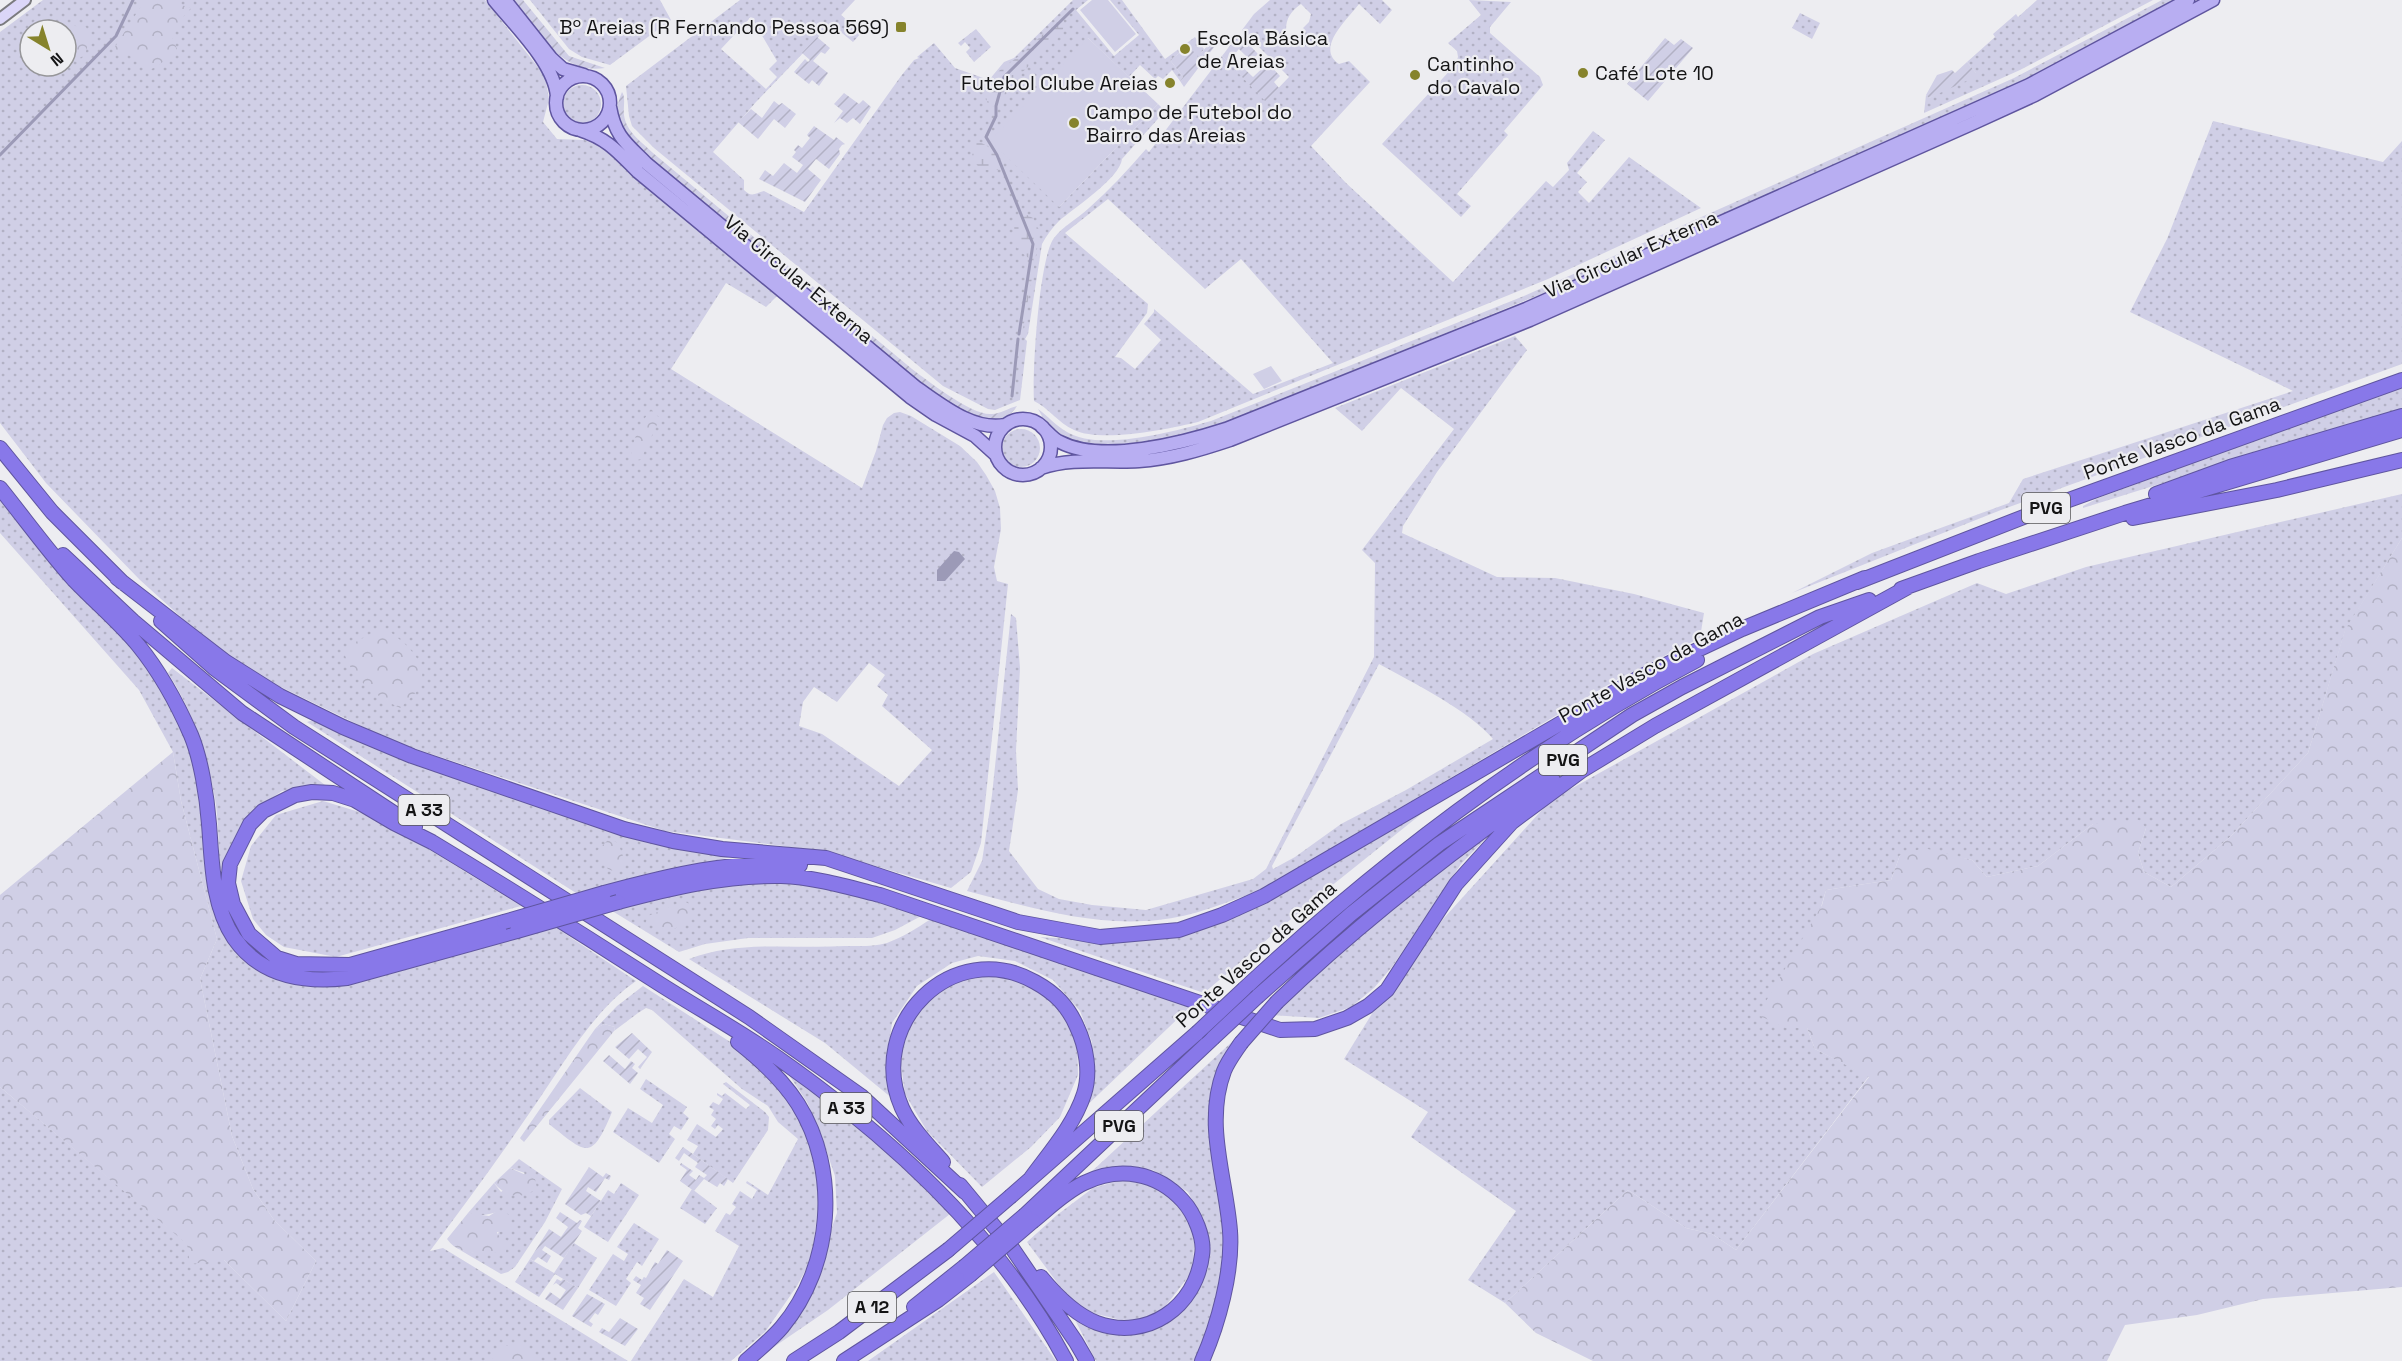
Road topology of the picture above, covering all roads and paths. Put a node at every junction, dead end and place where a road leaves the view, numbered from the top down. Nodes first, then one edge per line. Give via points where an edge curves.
1 (25, 0) edge
2 (494, 0) edge
3 (505, 0) edge
4 (2188, 0) edge
5 (2213, 0) edge
6 (0, 19) edge
7 (591, 77) junction
8 (557, 97) junction
9 (610, 107) junction
10 (580, 130) junction
11 (2402, 380) edge
12 (2402, 416) edge
13 (1005, 425) junction
14 (1042, 427) junction
15 (2402, 430) edge
16 (0, 448) edge
17 (996, 455) junction
18 (2402, 460) edge
19 (1041, 468) junction
20 (0, 488) edge
21 (25, 518) junction
22 (2057, 534) junction
23 (117, 578) junction
24 (1865, 578) junction
25 (1908, 587) junction
26 (1839, 624) junction
27 (432, 842) junction
28 (865, 871) junction
29 (662, 985) junction
30 (1031, 1178) junction
31 (965, 1192) junction
32 (1029, 1218) junction
33 (1012, 1248) junction
34 (847, 1358) edge
35 (746, 1361) edge
36 (794, 1361) edge
37 (1066, 1361) edge
38 (1087, 1361) edge
39 (1202, 1361) edge

1 - 6 main road
2 - 8 main road via 545,63 556,85
3 - 7 main road via 563,69
4 - 14 main road, Via Circular Externa via 2029,85 1526,309 1226,429 1183,443 1095,451 1057,441
5 - 19 main road, Via Circular Externa via 2035,95 1530,320 1230,440 1186,454 1141,461 1057,462
7 - 8 main road via 566,82
7 - 9 main road via 605,87
8 - 10 main road via 556,106 563,121
9 - 10 main road via 601,123
9 - 13 main road, Via Circular Externa via 618,134 646,163 917,388 967,419 985,426
10 - 17 main road, Via Circular Externa via 600,136 638,172 910,397 975,436
11 - 24 highway, Ponte Vasco da Gama / PVG via 2062,502
12 - 22 highway, Ponte Vasco da Gama / PVG via 2230,467
13 - 14 main road via 1023,419
13 - 17 main road via 996,439
14 - 19 main road via 1050,452
15 - 22 highway, Ponte Vasco da Gama / PVG
16 - 23 highway, A 33 via 52,512
17 - 19 main road via 1012,473 1029,474
18 - 22 highway, Ponte Vasco da Gama / PVG via 2277,490
20 - 21 highway, A 33
21 - 26 highway, bridge via 76,581 138,645 172,695 192,737 209,822 221,914 234,938 252,957 291,978 320,981 347,978 618,902 717,879 781,876 880,895 1280,1030 1316,1029 1347,1018 1387,990 1456,884 1512,822 1581,771 1654,726
21 - 27 highway, A 33 via 133,621 242,713 404,818
22 - 25 highway, Ponte Vasco da Gama / PVG
23 - 28 highway via 226,662 280,696 412,756 624,829 722,849 826,858
23 - 31 highway, A 33 via 214,668 294,727 749,1017 861,1096
24 - 28 highway via 1642,676 1264,896 1179,930 1100,937 1018,922
24 - 30 highway, Ponte Vasco da Gama / PVG, bridge via 1674,672 1560,740 1393,861 1334,909
25 - 26 highway
25 - 32 highway, Ponte Vasco da Gama / PVG, bridge via 1820,617 1682,687 1632,715 1439,844 1258,996
26 - 39 highway, bridge via 1782,647 1653,717 1577,764 1426,872 1305,975 1240,1043 1224,1071 1218,1103 1216,1146 1230,1232 1228,1274
27 - 28 highway, bridge via 355,800 333,793 295,795 263,811 250,824 230,864 228,883 233,904 249,934 277,958 296,964 350,965 660,878 714,868 786,864
27 - 29 highway, A 33
29 - 35 highway via 781,1080 799,1105 816,1141 825,1177 823,1237 815,1268 801,1300 782,1327
29 - 37 highway, A 33 via 776,1057 851,1111 897,1152 1002,1263
30 - 31 highway via 1072,1121 1085,1092 1087,1062 1083,1038 1070,1011 1050,990 1023,975 1000,969 973,970 923,995 897,1035 893,1065 903,1109
30 - 36 highway, A 12, bridge via 948,1250
31 - 33 highway, A 33
32 - 33 highway via 1082,1183 1104,1175 1125,1172 1151,1177 1173,1190 1188,1206 1197,1225 1203,1253 1197,1280 1183,1302 1164,1317 1140,1327 1115,1328 1094,1322 1062,1299
32 - 34 highway, Ponte Vasco da Gama / PVG, bridge via 967,1271
33 - 38 highway, A 33

